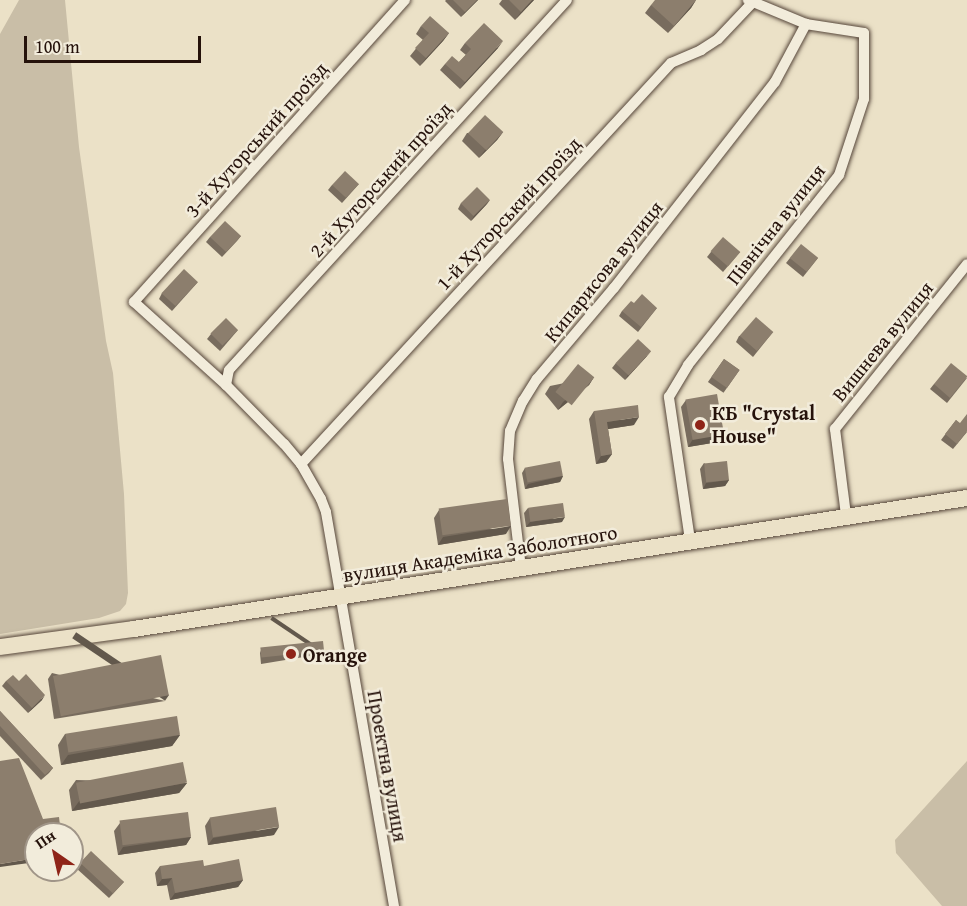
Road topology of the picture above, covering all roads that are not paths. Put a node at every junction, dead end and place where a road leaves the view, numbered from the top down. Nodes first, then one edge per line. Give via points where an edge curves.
1 (405, 0) edge
2 (567, 0) edge
3 (751, 1) edge
4 (806, 24) junction
5 (967, 264) edge
6 (134, 302) joint
7 (226, 385) junction
8 (301, 464) junction
9 (967, 498) edge
10 (846, 515) junction
11 (690, 540) junction
12 (521, 568) junction
13 (341, 596) junction
14 (0, 647) edge
15 (394, 906) edge

1 - 6 street, 3-й Хуторський проїзд
2 - 7 street, 2-й Хуторський проїзд via 229,370
3 - 4 street, Північна вулиця
3 - 8 street, 1-й Хуторський проїзд via 718,39 671,63
4 - 11 street, Північна вулиця via 864,33 864,99 839,175 688,365 669,397
4 - 12 street, Кипарисова вулиця via 775,82 523,401 510,431 508,459
5 - 10 street, Вишнева вулиця via 835,429
6 - 7 street, Проектна вулиця
7 - 8 street, Проектна вулиця
8 - 13 street, Проектна вулиця via 326,512
9 - 10 main road, вулиця Академіка Заболотного
10 - 11 main road, вулиця Академіка Заболотного
11 - 12 main road, вулиця Академіка Заболотного
12 - 13 main road, вулиця Академіка Заболотного
13 - 14 main road, вулиця Академіка Заболотного
13 - 15 street, Проектна вулиця

